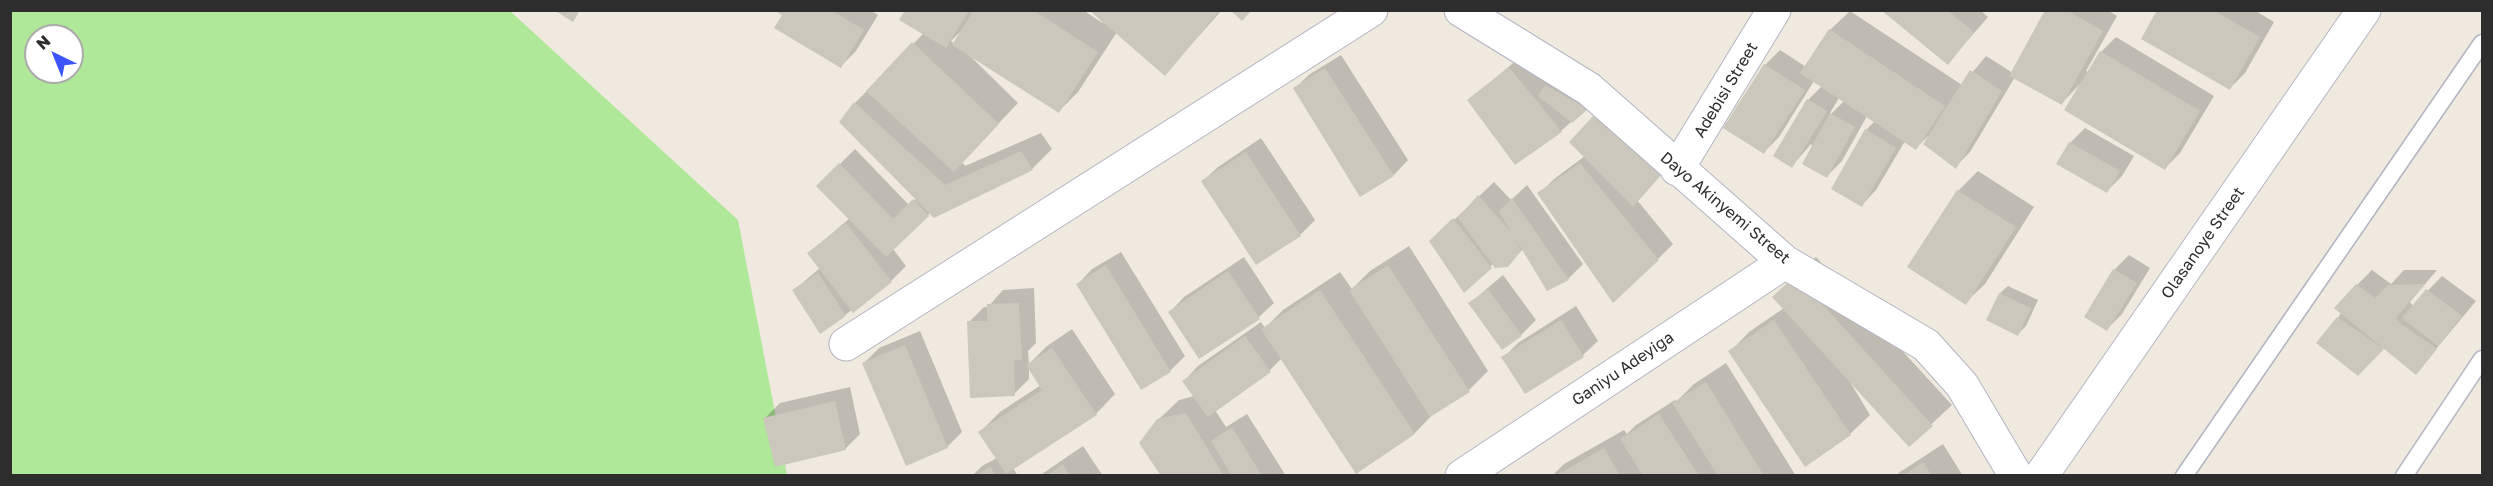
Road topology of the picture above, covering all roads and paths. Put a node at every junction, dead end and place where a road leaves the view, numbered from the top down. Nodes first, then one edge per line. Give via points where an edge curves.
1 (1371, 10) edge
2 (1461, 10) edge
3 (1774, 10) edge
4 (2358, 13) edge
5 (2482, 43) edge
6 (1677, 170) junction
7 (1785, 262) junction
8 (846, 344) dead end
9 (2482, 359) edge
10 (1462, 476) edge
11 (2016, 476) edge
12 (2041, 476) edge
13 (2184, 476) edge
14 (2404, 476) edge

1 - 8 street
2 - 6 street, Dayo Akinyemi Street via 1589,89
3 - 6 street, Adebisi Street
4 - 12 street, Olasanoye Street
5 - 13 lane
6 - 7 street, Dayo Akinyemi Street
7 - 10 street, Ganiyu Adeyiga
7 - 11 street, Dayo Akinyemi Street via 1926,345 1962,385
9 - 14 lane

